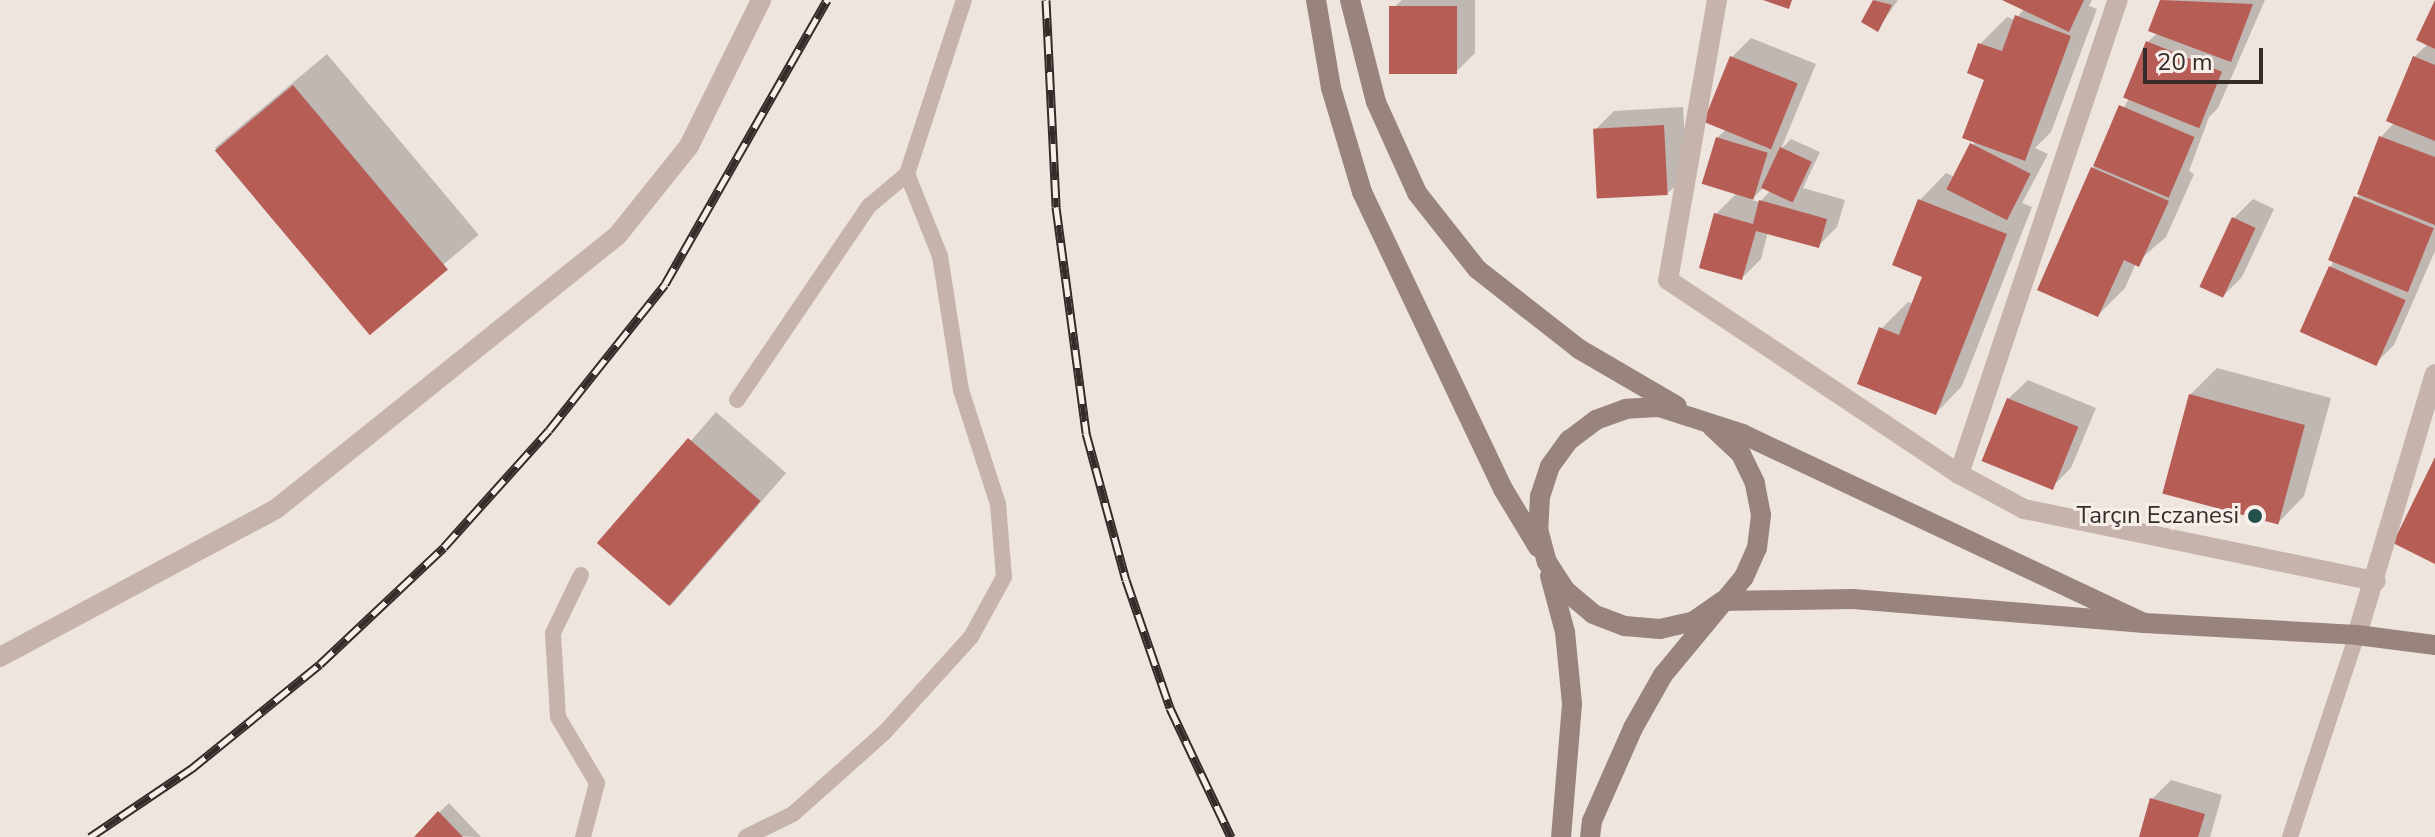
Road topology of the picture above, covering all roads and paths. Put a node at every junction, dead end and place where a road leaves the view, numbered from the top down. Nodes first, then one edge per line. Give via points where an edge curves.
1 (761, 0) edge
2 (964, 0) edge
3 (1316, 0) edge
4 (1350, 0) edge
5 (1717, 0) edge
6 (2118, 0) edge
7 (907, 174) junction
8 (2435, 374) edge
9 (737, 400) dead end
10 (1690, 414) junction
11 (1959, 474) junction
12 (1547, 562) junction
13 (581, 575) dead end
14 (2376, 581) junction
15 (1723, 601) junction
16 (2144, 623) junction
17 (2357, 635) junction
18 (2435, 645) edge
19 (0, 657) edge
20 (1591, 829) edge
21 (583, 837) edge
22 (746, 837) edge
23 (1561, 837) edge
24 (2290, 837) edge

1 - 19 street via 689,146 617,236 276,509
2 - 7 lane
3 - 12 main road via 1331,88 1362,192 1503,489
4 - 10 main road via 1376,102 1417,193 1477,269 1579,349
5 - 11 street via 1668,280
6 - 11 street
7 - 9 lane via 869,206
7 - 22 lane via 940,256 961,390 998,504 1004,577 971,637 884,733 793,814
8 - 14 street
10 - 12 main road via 1659,407 1626,409 1596,420 1569,440 1550,466 1540,496 1538,529
10 - 15 main road via 1726,438 1755,483 1761,515 1757,548 1744,577
10 - 16 main road via 1758,440
11 - 14 street via 2024,509
12 - 15 main road via 1566,591 1593,614 1625,626 1660,629 1694,621
12 - 23 main road via 1565,632 1572,704
13 - 21 lane via 553,633 558,717 597,783
14 - 17 street
15 - 16 main road via 1853,599
15 - 20 main road via 1663,675
16 - 17 main road
17 - 18 main road
17 - 24 lane

